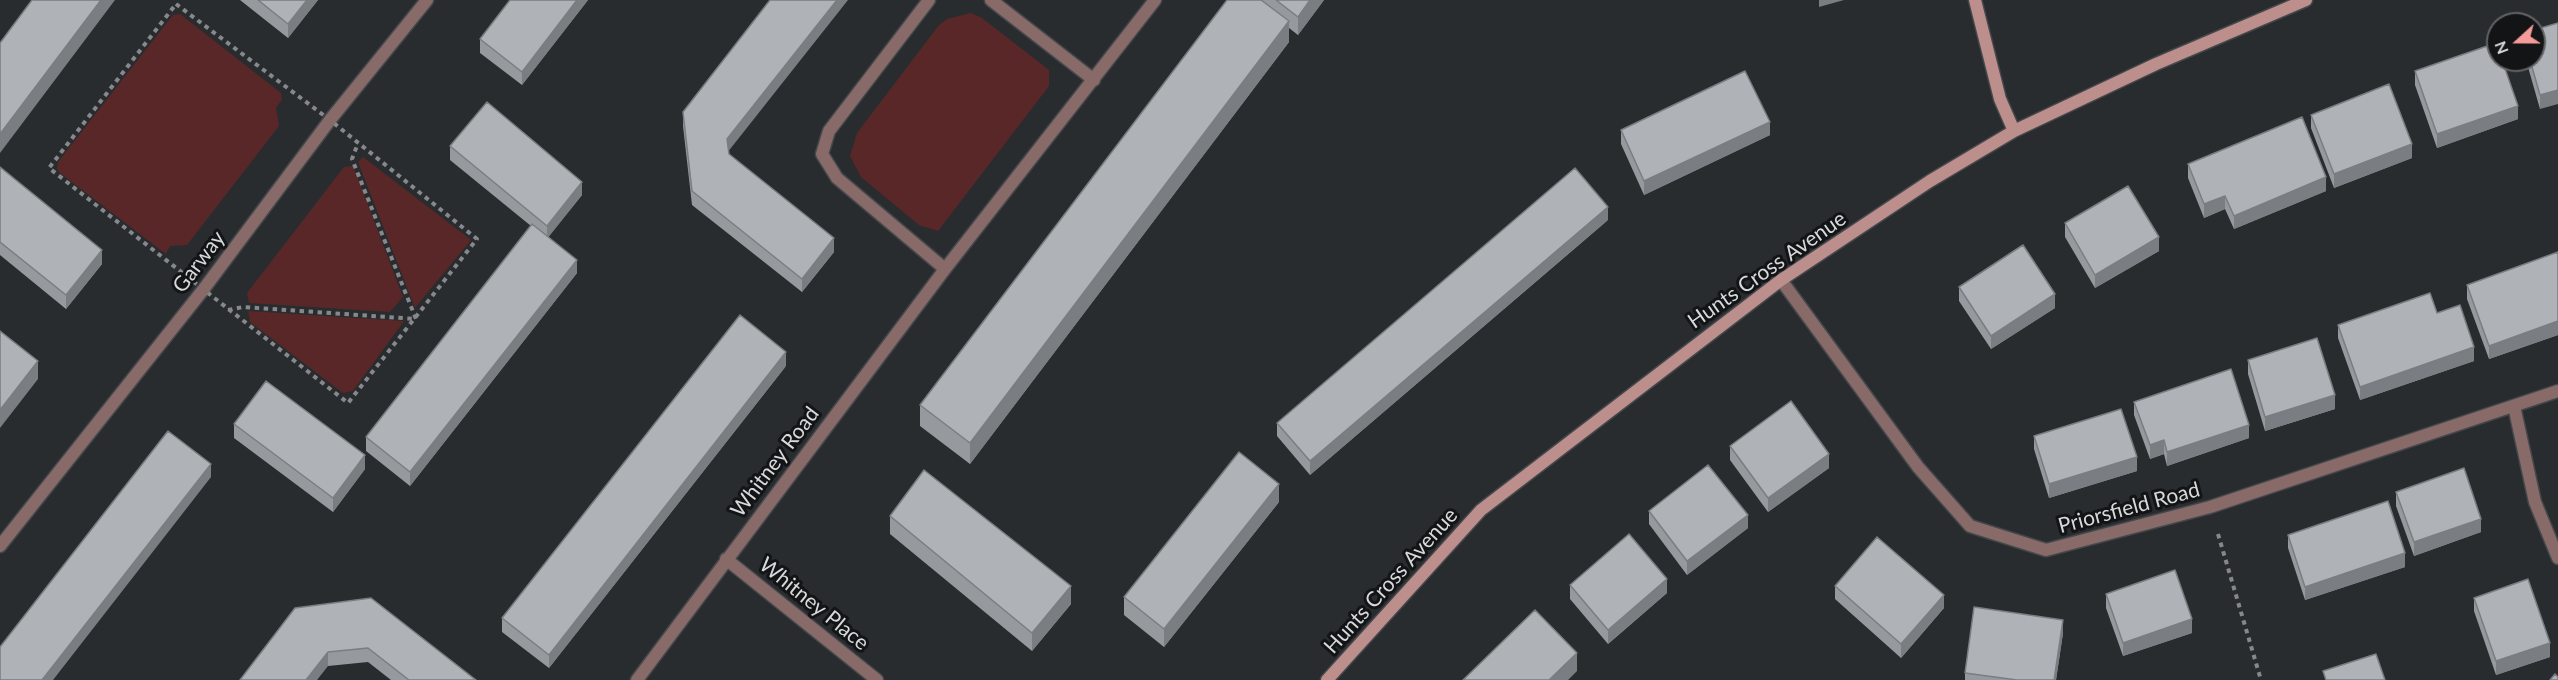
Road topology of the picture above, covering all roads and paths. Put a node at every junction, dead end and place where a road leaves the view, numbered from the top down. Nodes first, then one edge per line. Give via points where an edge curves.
1 (427, 0) edge
2 (929, 0) edge
3 (991, 0) edge
4 (1155, 0) edge
5 (1975, 0) edge
6 (2306, 0) edge
7 (1094, 80) junction
8 (2014, 131) junction
9 (358, 143) dead end
10 (945, 269) junction
11 (1781, 280) junction
12 (227, 310) dead end
13 (2558, 391) edge
14 (2514, 406) junction
15 (2210, 507) junction
16 (0, 546) edge
17 (2558, 558) edge
18 (726, 560) junction
19 (637, 680) edge
20 (877, 680) edge
21 (1327, 680) edge
22 (2261, 680) edge

1 - 16 street, Garway
2 - 10 street via 829,131 822,154 837,178
3 - 7 street
4 - 7 street, Whitney Road
5 - 8 street via 2000,99
6 - 8 street, Hunts Cross Avenue via 2156,64
7 - 10 street, Whitney Road
8 - 11 street, Hunts Cross Avenue via 1930,181
9 - 12 path via 352,159 416,319 243,307
10 - 18 street, Whitney Road
11 - 15 street, Priorsfield Road via 1918,467 1970,526 2046,550
11 - 21 street, Hunts Cross Avenue via 1481,510
13 - 14 street, Priorsfield Road
14 - 15 street, Priorsfield Road
14 - 17 street via 2535,502
15 - 22 path
18 - 19 street, Whitney Road
18 - 20 street, Whitney Place

